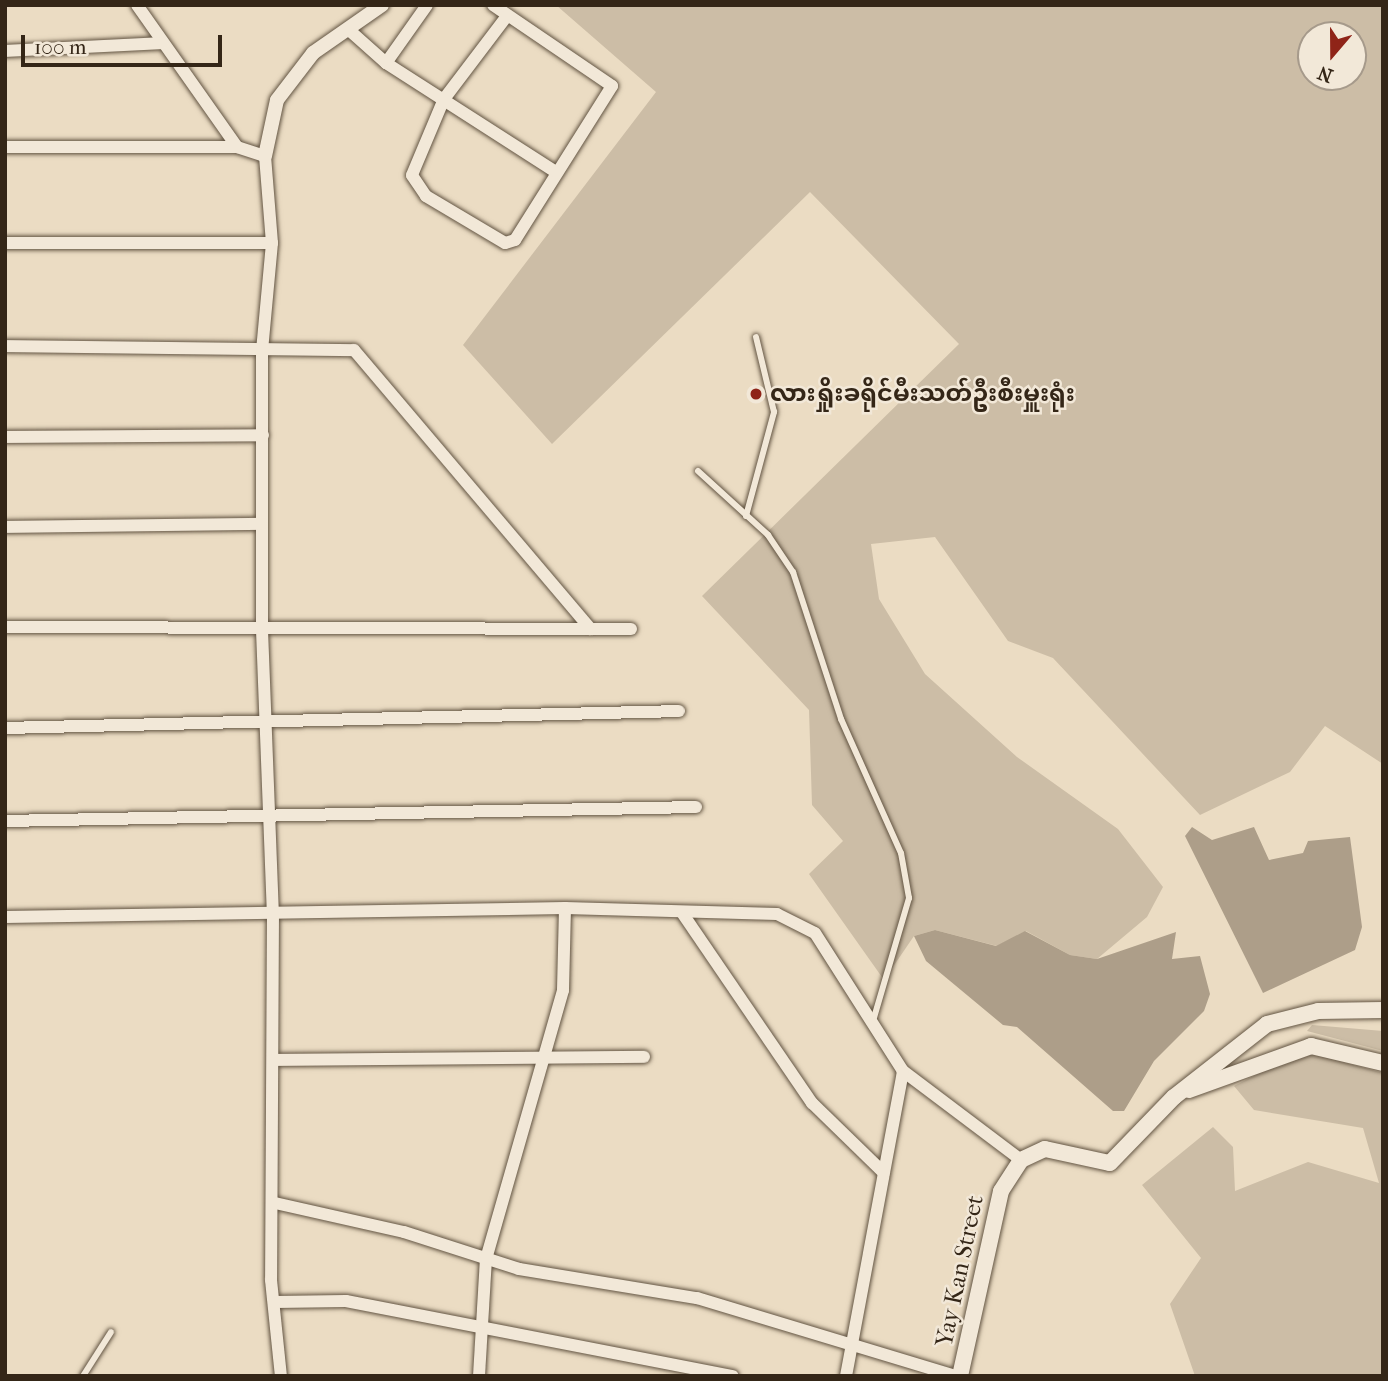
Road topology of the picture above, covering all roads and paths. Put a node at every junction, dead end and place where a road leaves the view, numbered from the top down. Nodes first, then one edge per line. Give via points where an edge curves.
1 (137, 5) edge
2 (382, 5) edge
3 (427, 5) edge
4 (493, 5) edge
5 (507, 16) junction
6 (349, 30) junction
7 (163, 43) junction
8 (5, 51) edge
9 (386, 63) junction
10 (444, 99) junction
11 (5, 147) edge
12 (237, 147) junction
13 (265, 156) junction
14 (556, 172) junction
15 (5, 243) edge
16 (272, 243) junction
17 (756, 337) dead end
18 (5, 345) edge
19 (262, 350) junction
20 (262, 435) junction
21 (5, 437) edge
22 (698, 471) dead end
23 (746, 516) junction
24 (262, 524) junction
25 (5, 527) edge
26 (5, 627) edge
27 (591, 629) junction
28 (631, 629) dead end
29 (262, 630) junction
30 (679, 711) dead end
31 (265, 720) junction
32 (5, 728) edge
33 (696, 807) dead end
34 (269, 817) junction
35 (5, 821) edge
36 (565, 908) junction
37 (273, 912) junction
38 (683, 914) junction
39 (5, 917) edge
40 (1383, 1010) edge
41 (872, 1023) junction
42 (543, 1056) junction
43 (644, 1057) dead end
44 (273, 1060) junction
45 (1383, 1063) edge
46 (903, 1071) junction
47 (1174, 1097) junction
48 (1021, 1160) junction
49 (884, 1173) junction
50 (275, 1203) junction
51 (486, 1259) junction
52 (275, 1302) junction
53 (485, 1328) junction
54 (111, 1332) dead end
55 (852, 1344) junction
56 (83, 1376) edge
57 (281, 1376) edge
58 (479, 1376) edge
59 (733, 1376) edge
60 (846, 1376) edge
61 (958, 1376) edge

1 - 7 street
2 - 6 street
3 - 9 street
4 - 5 street
5 - 10 street
5 - 14 street via 612,86
6 - 9 street
6 - 13 street via 313,53 277,100
7 - 8 street
7 - 12 street
9 - 10 street
10 - 14 street
10 - 14 street via 412,175 426,196 505,243 515,240
11 - 12 street
12 - 13 street
13 - 16 street
15 - 16 street
16 - 19 street
17 - 23 lane via 774,412
18 - 19 street
19 - 20 street
19 - 27 street via 338,346 364,357
20 - 21 street
20 - 24 street
22 - 23 lane
23 - 41 lane via 793,572 841,719 901,853 909,898 887,989
24 - 25 street
24 - 29 street
26 - 29 street
27 - 28 street
27 - 29 street
29 - 31 street
30 - 31 street
31 - 32 street
31 - 34 street
33 - 34 street
34 - 35 street
34 - 37 street
36 - 37 street
36 - 38 street
36 - 42 street via 563,990
37 - 39 street
37 - 44 street
38 - 41 street via 777,914 815,933
38 - 49 street via 812,1103
40 - 47 main road via 1318,1011 1268,1024
41 - 46 street
42 - 43 street
42 - 44 street
42 - 51 street
44 - 50 street
45 - 47 main road via 1311,1046
46 - 48 street
46 - 49 street
47 - 48 main road via 1110,1163 1045,1149
48 - 61 main road, Yay Kan Street via 1001,1191
49 - 55 street
50 - 51 street
50 - 52 street
51 - 53 street
51 - 55 street via 697,1298
52 - 53 street via 346,1301
52 - 57 street
53 - 58 street
53 - 59 street
54 - 56 lane
55 - 60 street
55 - 61 street

